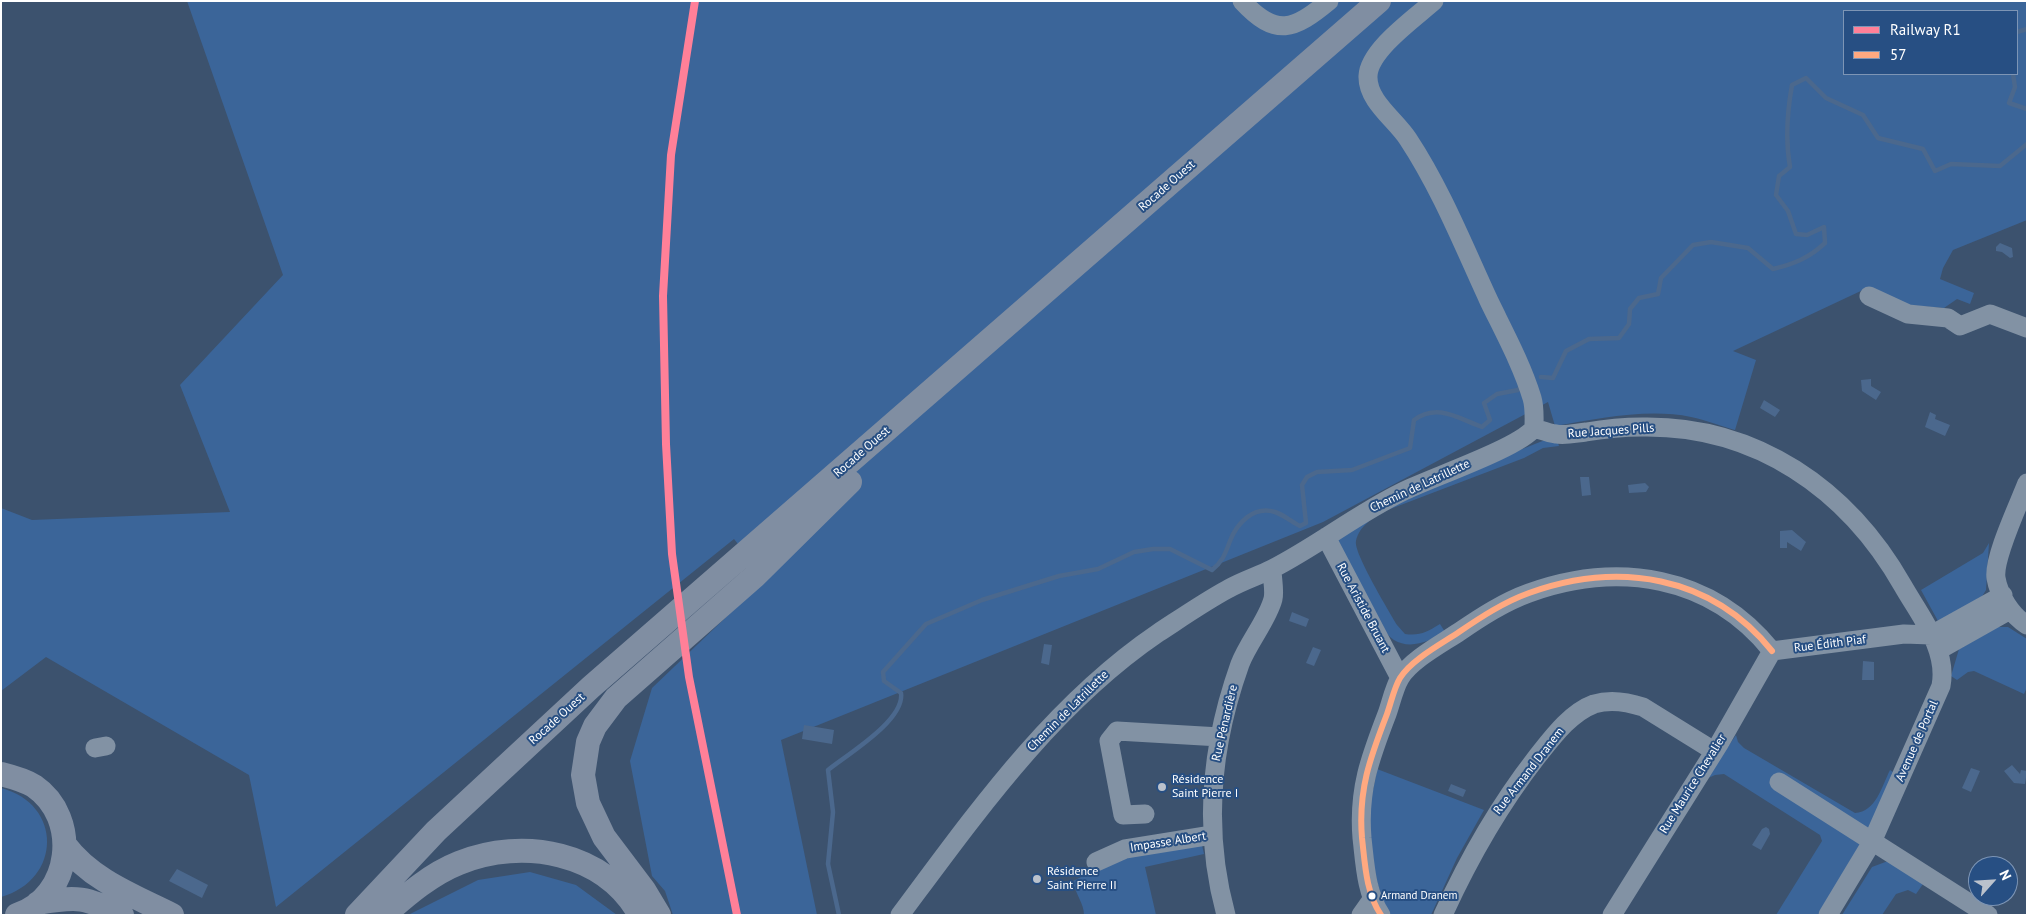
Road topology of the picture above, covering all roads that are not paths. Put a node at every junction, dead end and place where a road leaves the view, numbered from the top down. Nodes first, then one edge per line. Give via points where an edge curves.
1 (1242, 1) edge
2 (1329, 1) edge
3 (1379, 1) edge
4 (1434, 1) edge
5 (1307, 64) junction
6 (1869, 296) dead end
7 (2027, 328) edge
8 (1534, 428) junction
9 (2027, 483) edge
10 (1326, 537) junction
11 (1272, 569) junction
12 (2006, 603) junction
13 (2027, 626) edge
14 (1935, 642) junction
15 (1772, 651) junction
16 (1400, 678) junction
17 (1220, 737) junction
18 (1714, 751) junction
19 (1, 774) edge
20 (1779, 782) dead end
21 (1145, 814) dead end
22 (1212, 836) junction
23 (1872, 842) junction
24 (65, 845) junction
25 (1096, 862) dead end
26 (38, 903) junction
27 (1377, 906) edge
28 (17, 915) edge
29 (122, 915) edge
30 (172, 915) edge
31 (356, 915) edge
32 (384, 915) edge
33 (640, 915) edge
34 (659, 915) edge
35 (900, 915) edge
36 (1226, 915) edge
37 (1361, 915) edge
38 (1443, 915) edge
39 (1612, 915) edge
40 (1828, 915) edge
41 (1988, 915) edge

1 - 2 street via 1268,22 1280,27 1306,20
3 - 5 main road, Rocade Ouest
4 - 8 street via 1376,55 1369,70 1369,86 1408,138 1448,213 1532,398
5 - 31 main road, Rocade Ouest via 591,688 436,831
5 - 34 main road via 1222,155 928,411 835,496 755,576 672,646 605,711 588,742 582,775 584,790 604,837
6 - 7 street via 1908,314 1948,318 1960,326 1990,314
8 - 10 street, Chemin de Latrillette via 1521,440 1376,505
8 - 14 street, Rue Jacques Pills via 1556,434 1674,427 1742,443 1773,455 1811,479 1842,505 1874,541
9 - 12 street via 1999,556 1996,577
10 - 11 street, Chemin de Latrillette
10 - 16 street, Rue Aristide Bruant
11 - 17 street, Rue Pénardière via 1273,599 1242,659
11 - 35 street, Chemin de Latrillette via 1228,589 1158,633 1094,683 1013,767
12 - 13 street
12 - 14 street
14 - 15 street, Rue Édith Piaf via 1904,634
14 - 23 street, Avenue de Portal via 1943,665 1941,686
15 - 16 street via 1756,630 1724,605 1707,597 1651,580 1602,577 1541,589 1496,609 1424,655
15 - 18 street, Rue Maurice Chevalier
16 - 27 street via 1370,754 1361,799 1364,856
17 - 21 street via 1117,731 1109,741 1123,816
17 - 22 street, Rue Pénardière via 1215,765
18 - 38 street, Rue Armand Dranem via 1643,707 1607,702 1584,709 1560,728 1497,811 1465,867
18 - 39 street, Rue Maurice Chevalier
19 - 24 main road via 34,787 48,800 58,814
20 - 23 street
22 - 25 street, Impasse Albert via 1125,849
22 - 36 street, Rue Pénardière via 1218,887
23 - 40 street, Avenue de Portal
23 - 41 street
24 - 26 main road via 64,862 58,878
24 - 30 main road via 85,868 111,885
26 - 28 main road
26 - 29 main road via 85,899
27 - 37 street
32 - 33 main road via 428,879 459,863 500,851 536,851 591,866 622,889

